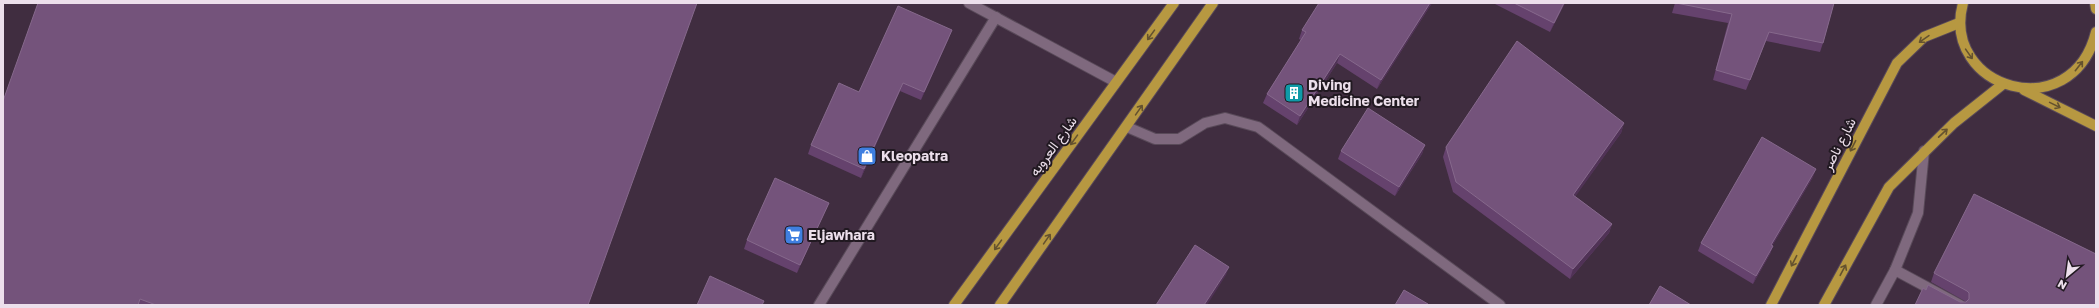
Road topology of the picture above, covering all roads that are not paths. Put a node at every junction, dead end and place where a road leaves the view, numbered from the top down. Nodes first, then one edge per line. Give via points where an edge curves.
1 (969, 3) edge
2 (1174, 3) edge
3 (1213, 3) edge
4 (1956, 3) edge
5 (1962, 3) edge
6 (2095, 3) edge
7 (2096, 9) edge
8 (996, 18) junction
9 (1959, 19) junction
10 (2096, 32) edge
11 (1116, 82) junction
12 (2003, 84) junction
13 (2020, 88) junction
14 (2096, 126) edge
15 (1127, 127) junction
16 (1924, 151) junction
17 (1895, 270) junction
18 (819, 305) edge
19 (954, 305) edge
20 (1000, 305) edge
21 (1500, 305) edge
22 (1771, 305) edge
23 (1824, 305) edge
24 (1876, 305) edge
25 (1960, 305) edge

1 - 8 street
2 -> 11 main road, شارع العروبه
15 -> 3 main road
4 - 9 main road
5 - 9 main road
6 - 7 main road
8 - 11 street
8 - 18 street
9 -> 12 main road via 1966,49 1981,70
9 -> 22 main road, شارع ناصر via 1924,37 1897,63
13 -> 10 main road via 2029,89 2055,84 2077,70 2092,49
11 -> 19 main road, شارع العروبه
12 - 13 main road
16 -> 12 main road
13 -> 14 main road
20 -> 15 main road
15 - 21 street via 1155,139 1179,139 1205,123 1225,118 1258,127
16 - 17 street via 1918,213
23 -> 16 main road via 1889,187
17 - 24 street
17 - 25 street

